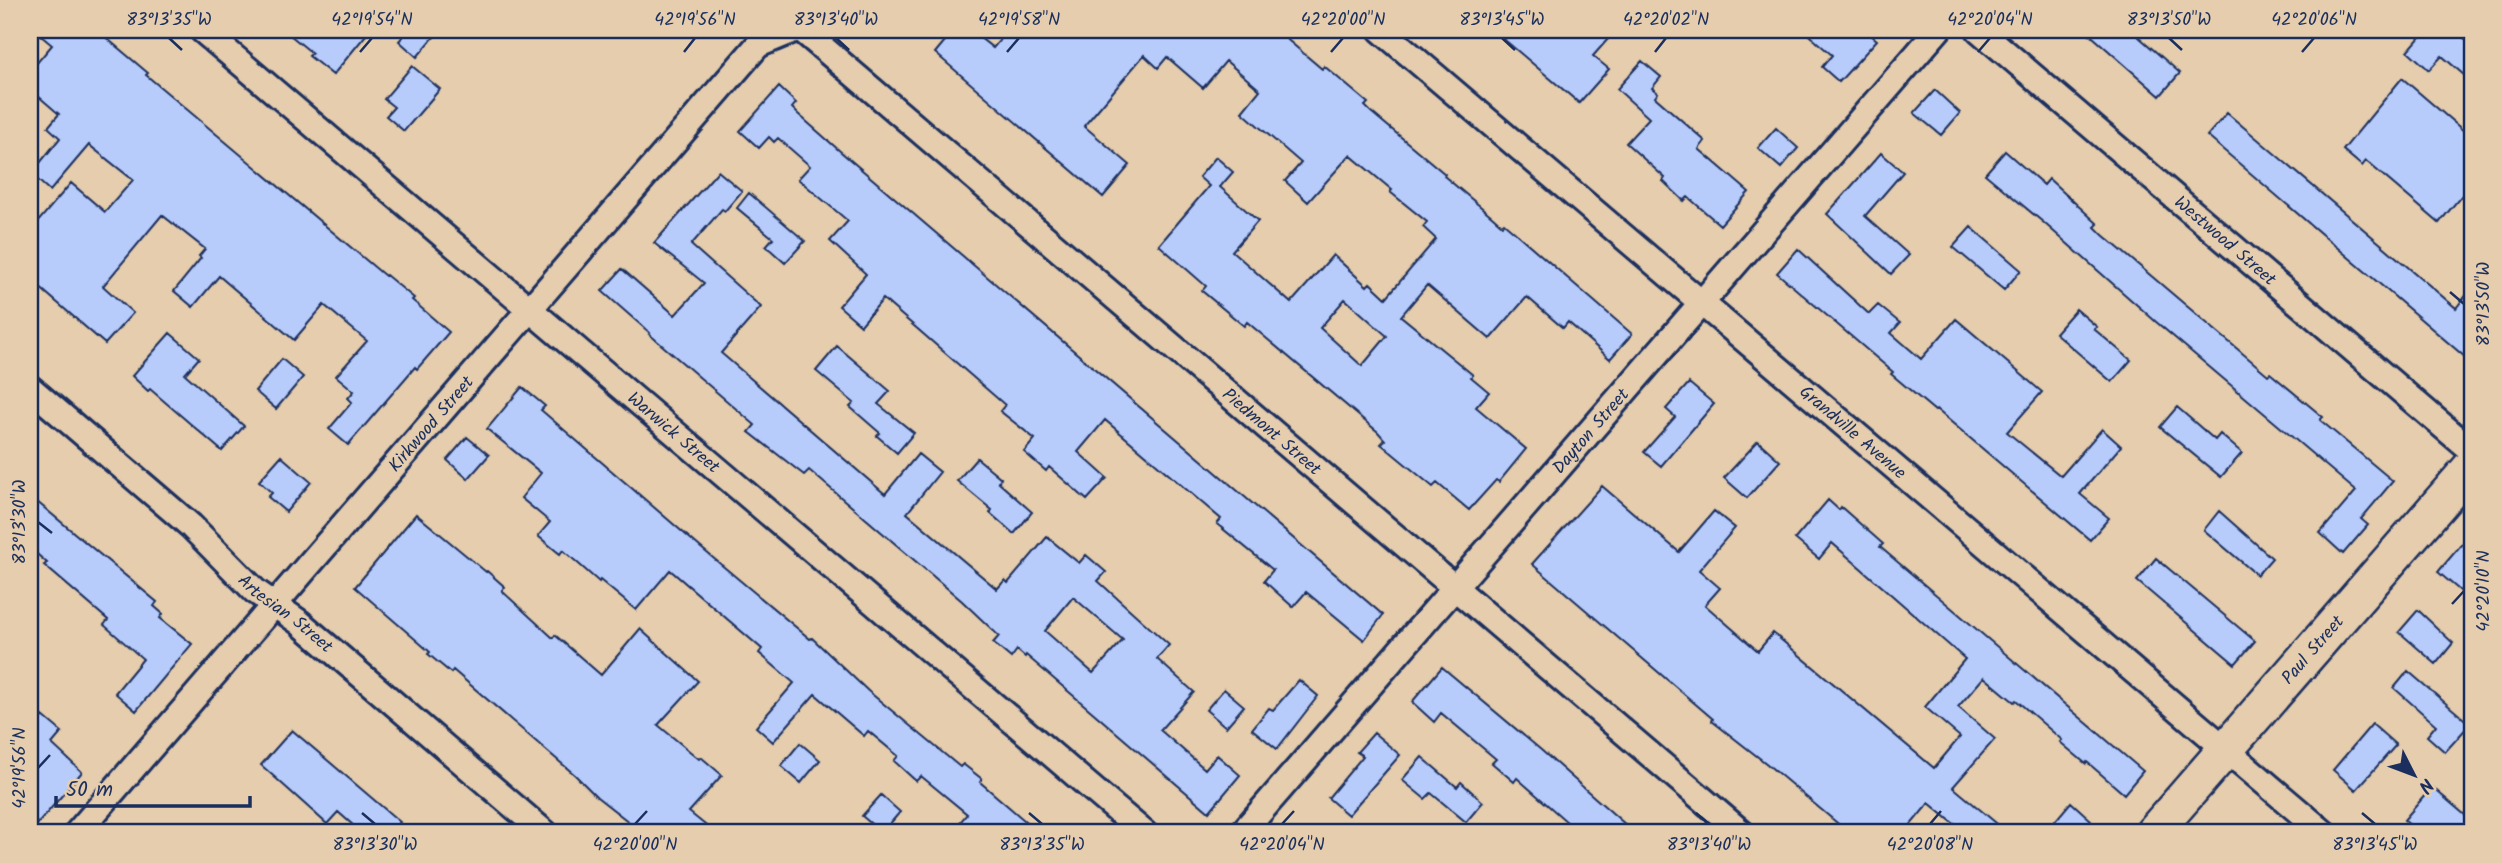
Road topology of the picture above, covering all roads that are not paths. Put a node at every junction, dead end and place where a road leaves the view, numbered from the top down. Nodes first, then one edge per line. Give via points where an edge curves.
1 (202, 30) edge
2 (794, 30) edge
3 (802, 30) edge
4 (1381, 30) edge
5 (1938, 30) edge
6 (1979, 30) edge
7 (1703, 304) junction
8 (531, 309) junction
9 (30, 388) edge
10 (2472, 451) edge
11 (2472, 466) edge
12 (1455, 587) junction
13 (275, 604) junction
14 (2225, 750) junction
15 (77, 833) edge
16 (545, 833) edge
17 (1144, 833) edge
18 (1242, 833) edge
19 (1742, 833) edge
20 (2153, 833) edge
21 (2324, 833) edge

1 - 8 street, Warwick Street
2 - 8 street, Kirkwood Street via 758,45
3 - 12 street, Piedmont Street
4 - 7 street, Grandville Avenue
5 - 7 street, Dayton Street
6 - 10 street, Westwood Street
7 - 12 street, Dayton Street
7 - 14 street, Grandville Avenue
8 - 13 street, Kirkwood Street
8 - 17 street, Warwick Street
9 - 13 street, Artesian Street
11 - 14 street, Paul Street
12 - 18 street, Dayton Street
12 - 19 street, Piedmont Street
13 - 15 street, Kirkwood Street
13 - 16 street, Artesian Street
14 - 20 street, Paul Street
14 - 21 street, Grandville Avenue

